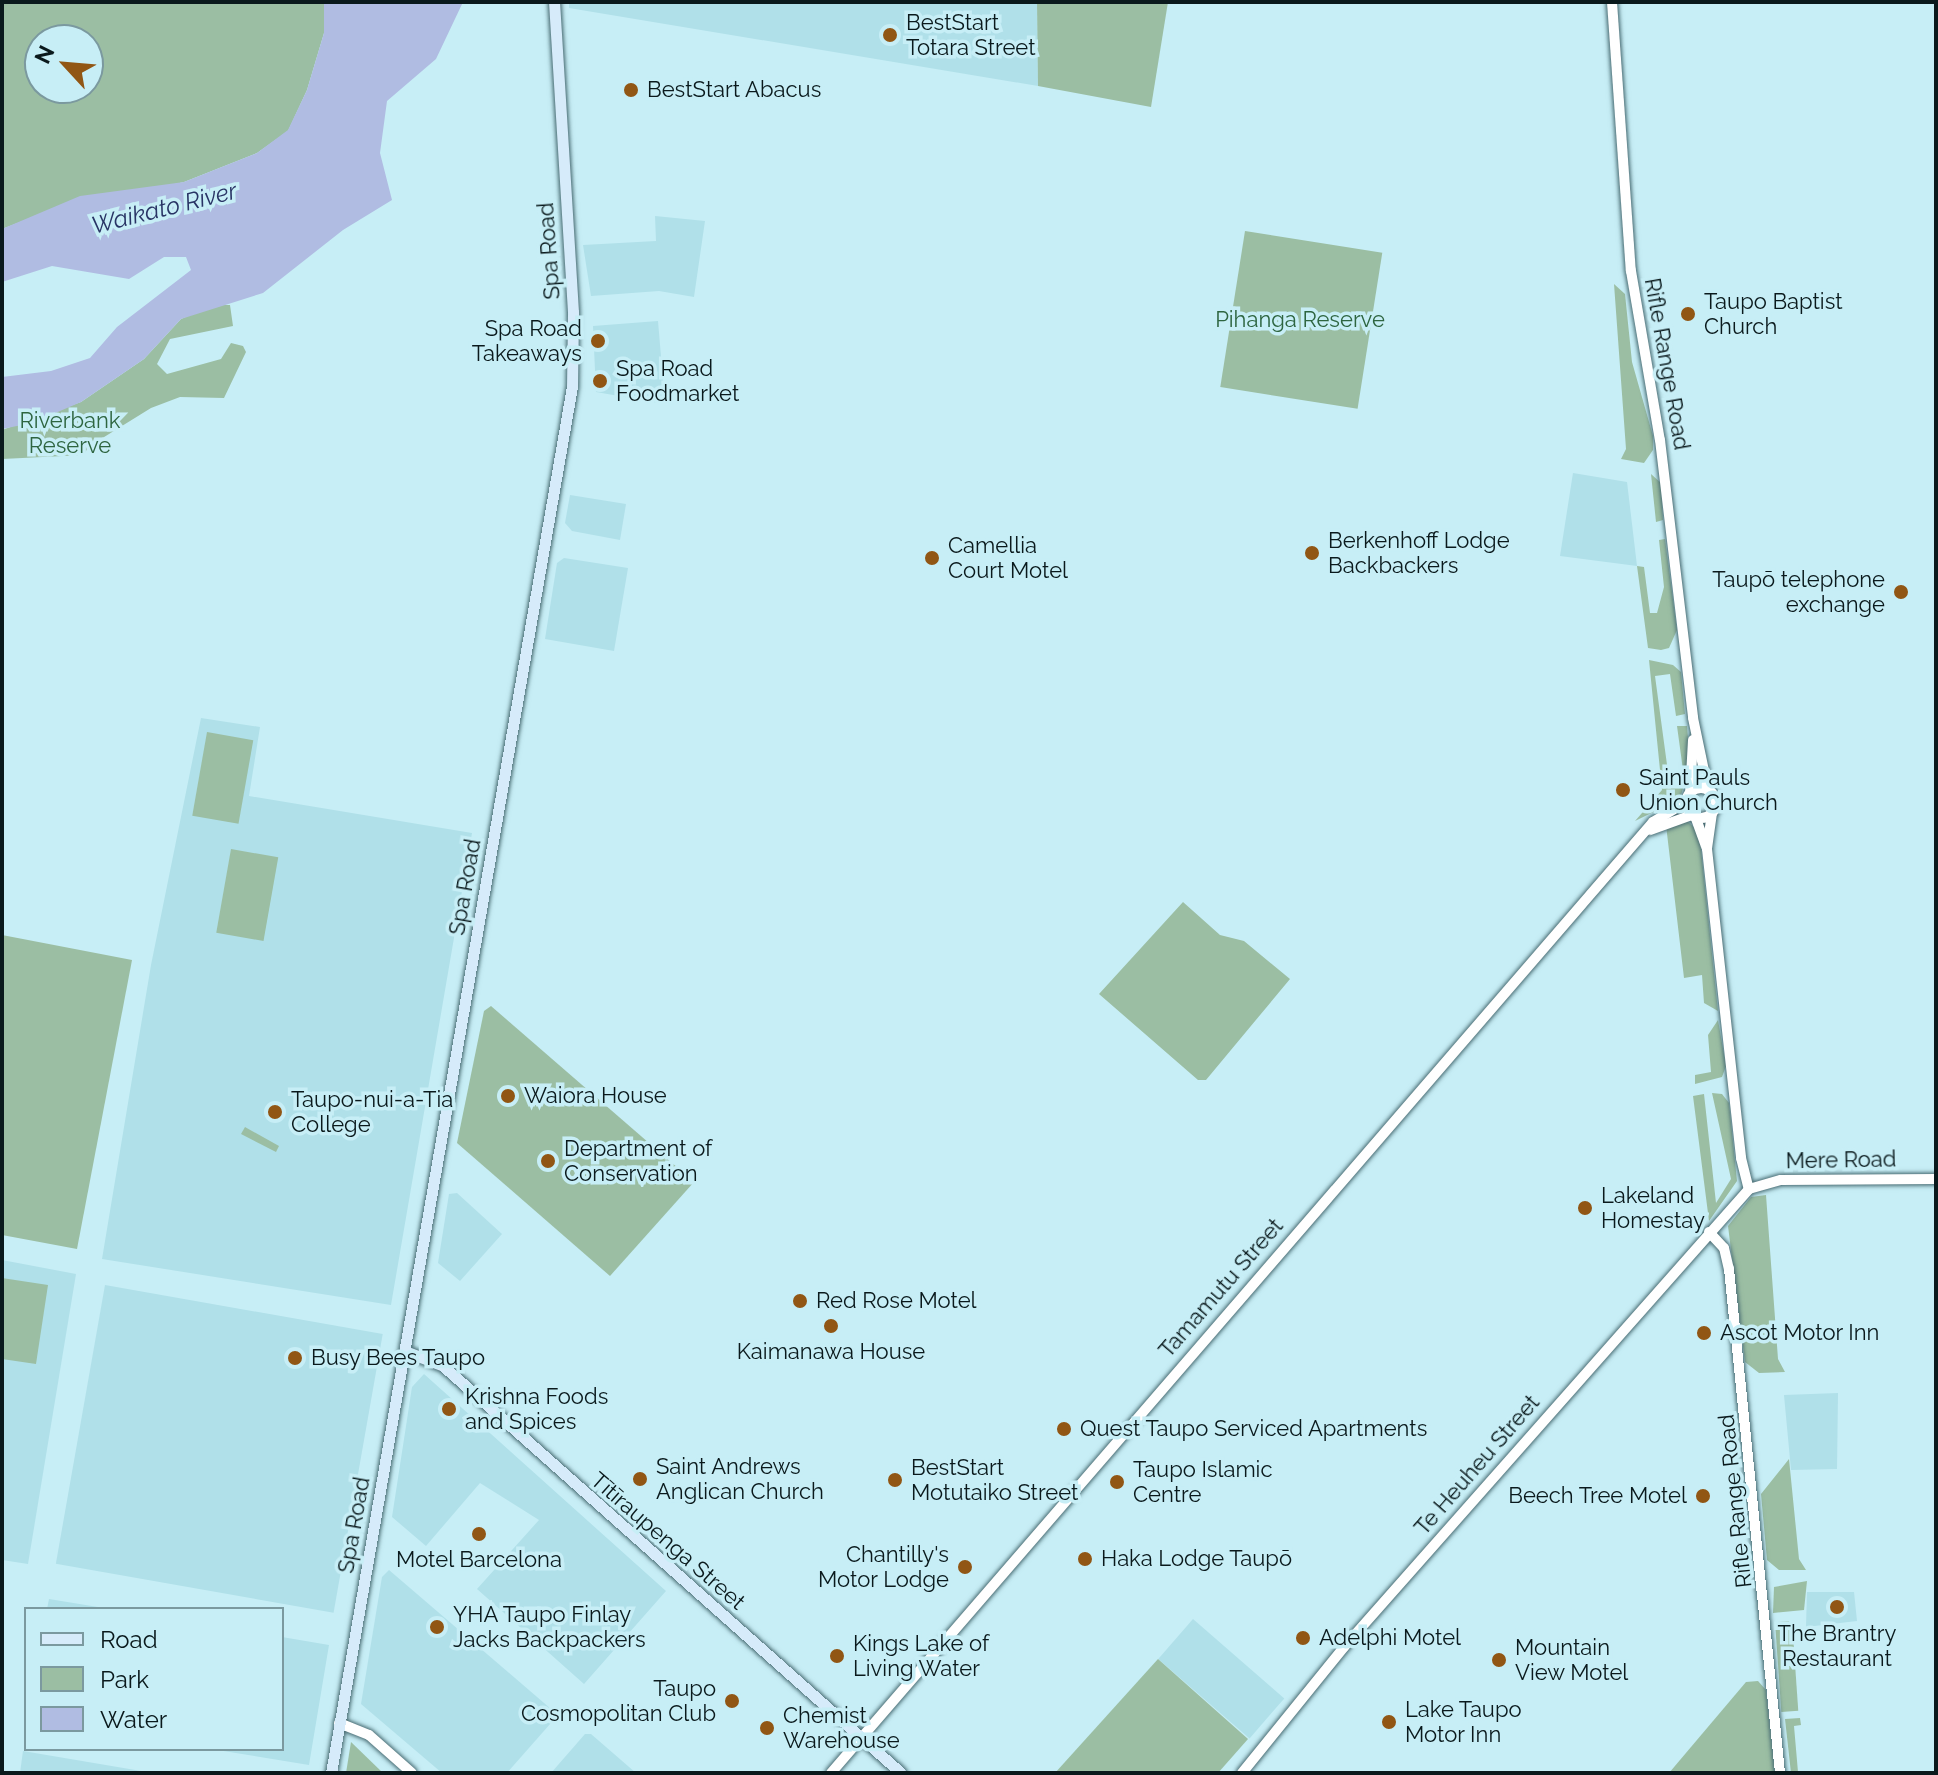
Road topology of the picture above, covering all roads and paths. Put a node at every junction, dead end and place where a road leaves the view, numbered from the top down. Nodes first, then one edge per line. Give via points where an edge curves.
1 (554, 2) edge
2 (1612, 2) edge
3 (1695, 731) junction
4 (1708, 790) junction
5 (1688, 798) junction
6 (1712, 813) junction
7 (1693, 816) junction
8 (1644, 833) junction
9 (1707, 849) junction
10 (1936, 1179) edge
11 (1749, 1189) junction
12 (1709, 1232) junction
13 (405, 1351) junction
14 (339, 1723) junction
15 (862, 1738) junction
16 (331, 1773) edge
17 (412, 1773) edge
18 (831, 1773) edge
19 (901, 1773) edge
20 (1242, 1773) edge
21 (1780, 1773) edge

1 - 13 main road, Spa Road via 573,312 572,387
2 - 3 street, Rifle Range Road via 1631,271 1664,468
3 - 4 street, Rifle Range Road
3 - 5 street, Rifle Range Road
4 - 5 street
4 - 6 street, Rifle Range Road via 1715,799
5 - 7 street, Rifle Range Road
5 - 8 street, Tamamutu Street
6 - 7 street
6 - 9 street, Rifle Range Road
7 - 8 street, Tamamutu Street
7 - 9 street, Rifle Range Road
8 - 15 street, Tamamutu Street
9 - 11 street, Rifle Range Road via 1741,1158
10 - 11 street, Mere Road via 1781,1180
11 - 12 street, Te Heuheu Street
12 - 20 street, Te Heuheu Street via 1344,1647
12 - 21 street, Rifle Range Road via 1724,1248 1729,1269
13 - 14 main road, Spa Road
13 - 15 main road, Tītīraupenga Street via 442,1365
14 - 16 main road, Spa Road
14 - 17 street via 369,1735
15 - 18 street, Tamamutu Street
15 - 19 main road, Tītīraupenga Street

